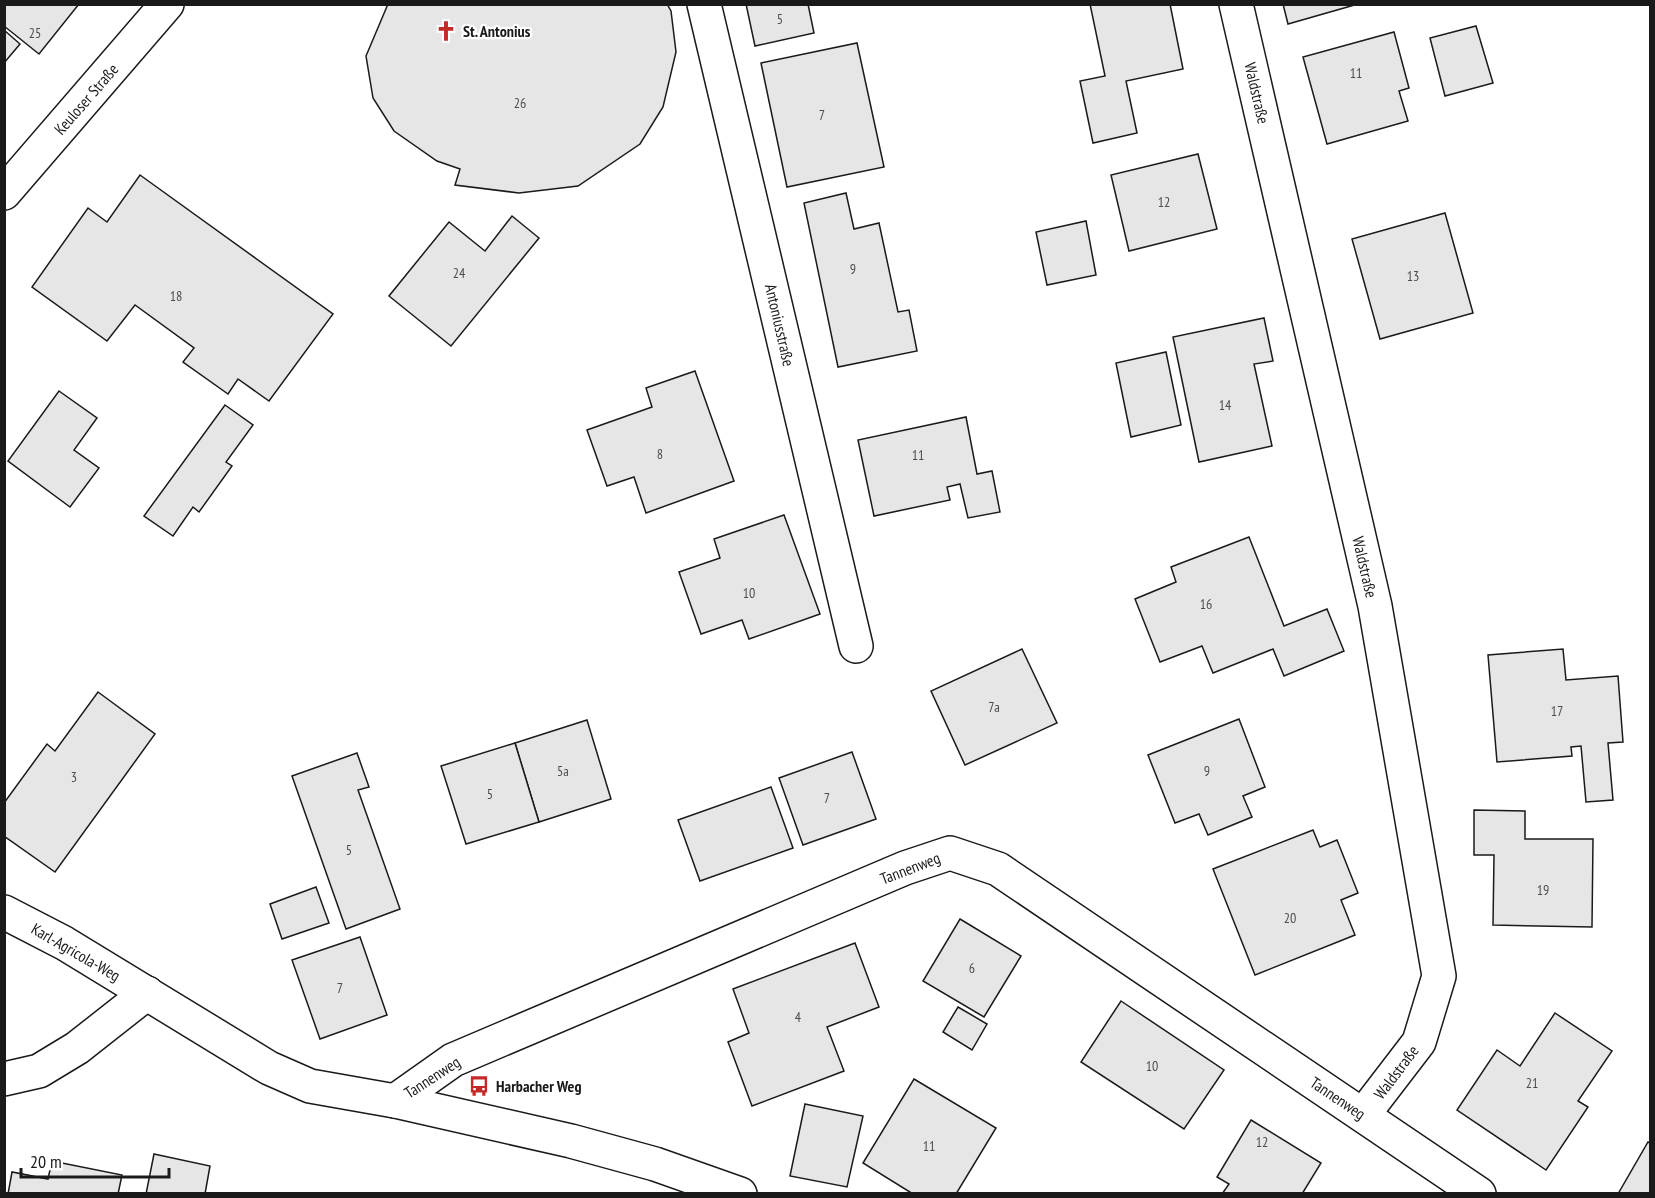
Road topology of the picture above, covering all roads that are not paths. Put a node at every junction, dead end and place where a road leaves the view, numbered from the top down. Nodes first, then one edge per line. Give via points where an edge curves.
1 (167, 4) edge
2 (704, 4) edge
3 (1236, 4) edge
4 (4, 193) edge
5 (856, 646) dead end
6 (4, 912) edge
7 (147, 993) junction
8 (4, 1079) edge
9 (395, 1101) junction
10 (1363, 1115) junction
11 (740, 1194) edge
12 (1479, 1194) edge

1 - 4 street, Keuloser Straße
2 - 5 street, Antoniusstraße
3 - 10 street, Waldstraße via 1375,606 1438,976 1419,1042
6 - 7 street, Karl-Agricola-Weg
7 - 8 street via 77,1048 39,1071
7 - 9 street via 269,1068 310,1086
9 - 10 street, Tannenweg via 453,1060 905,868 950,853 998,868
9 - 11 street via 634,1158
10 - 12 street, Tannenweg

